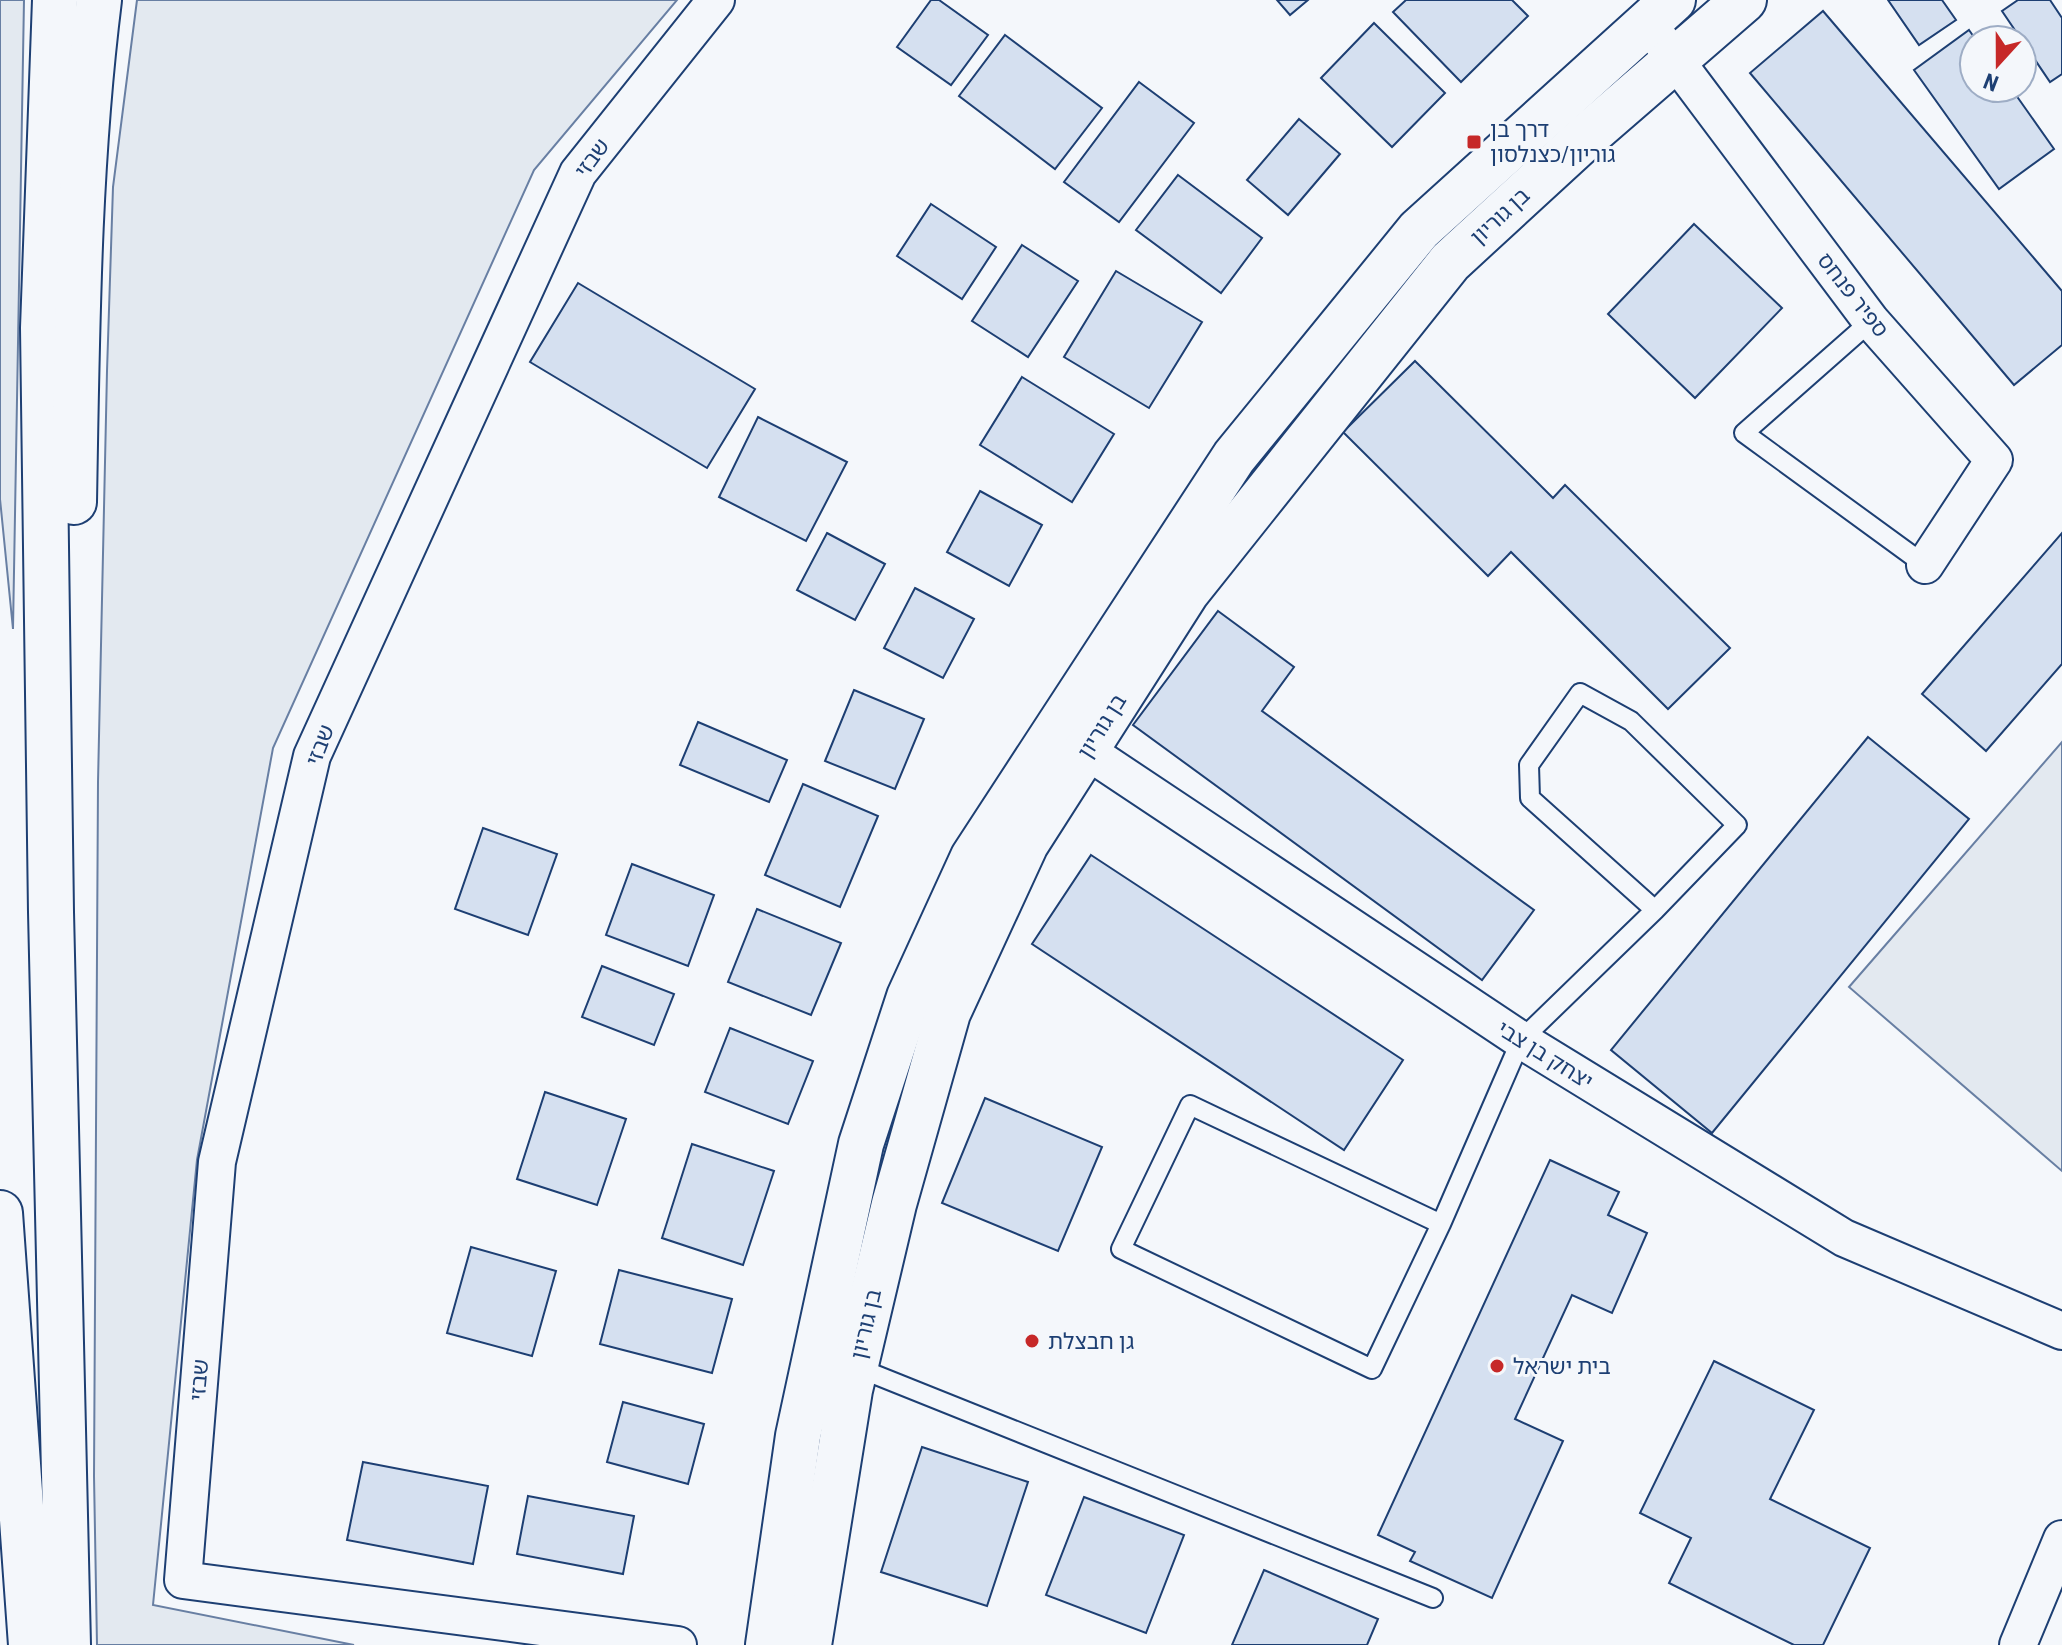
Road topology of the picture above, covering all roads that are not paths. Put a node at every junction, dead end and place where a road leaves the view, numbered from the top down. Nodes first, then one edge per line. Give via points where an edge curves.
1 (55, 0) edge
2 (99, 0) edge
3 (716, 0) edge
4 (1744, 0) edge
5 (1660, 10) edge
6 (1674, 60) junction
7 (1871, 321) junction
8 (1925, 565) joint
9 (1071, 741) junction
10 (1655, 910) junction
11 (51, 912) junction
12 (1521, 1040) junction
13 (0, 1213) edge
14 (1441, 1224) junction
15 (2062, 1331) edge
16 (856, 1367) junction
17 (2062, 1539) edge
18 (1433, 1598) dead end
19 (31, 1645) edge
20 (68, 1645) edge
21 (678, 1645) edge
22 (768, 1645) edge
23 (809, 1645) edge
24 (2018, 1645) edge

1 - 11 main road via 43,328
2 - 11 main road via 79,228 74,510
3 - 21 street, שבזי via 578,173 312,756 217,1162 183,1580
4 - 6 main road, בן גוריון
5 - 6 street, ספיר פנחס
5 - 9 main road, בן גוריון via 1419,230 1234,457
6 - 7 street, ספיר פנחס
6 - 9 main road, בן גוריון via 1450,262
7 - 8 street, ספיר פנחס via 1994,460
7 - 8 lane via 1744,433
9 - 12 street, יצחק בן צבי
9 - 16 main road, בן גוריון via 948,1013 894,1204
9 - 22 main road, בן גוריון via 973,857 909,997 861,1144 798,1436
10 - 10 lane via 1530,798 1529,765 1580,693 1631,721 1737,825
10 - 12 lane
11 - 20 main road
12 - 14 lane
12 - 15 street, יצחק בן צבי via 1844,1238
13 - 19 main road
14 - 14 lane via 1190,1105 1121,1249 1372,1369
16 - 18 lane
16 - 23 main road, בן גוריון
17 - 24 street

